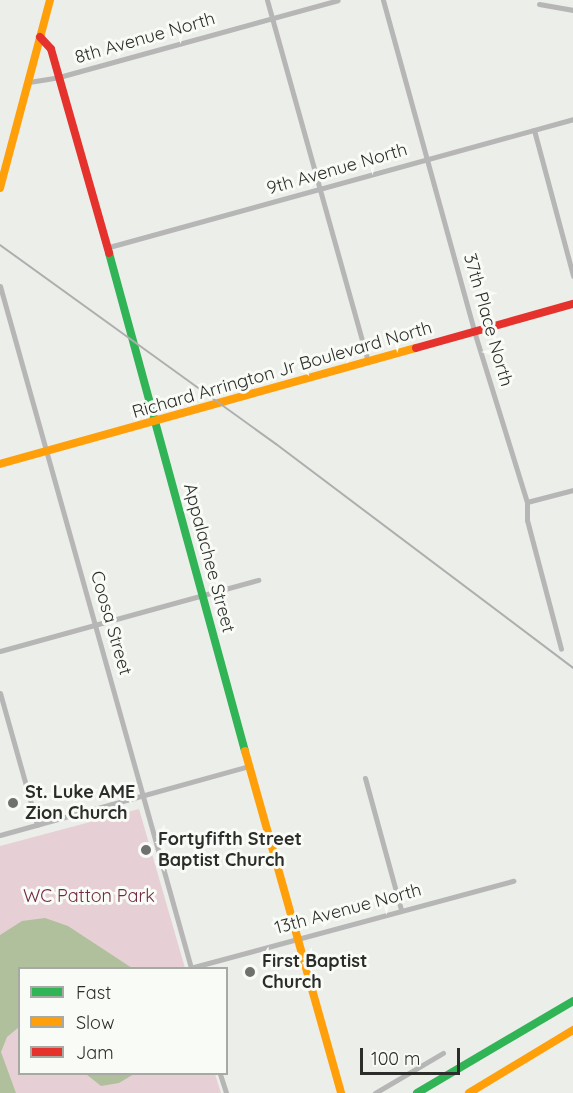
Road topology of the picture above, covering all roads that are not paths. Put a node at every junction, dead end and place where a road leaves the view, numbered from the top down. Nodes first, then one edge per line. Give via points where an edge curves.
1 (50, 0) edge
2 (267, 0) edge
3 (338, 0) edge
4 (383, 0) edge
5 (539, 4) dead end
6 (573, 10) edge
7 (272, 19) junction
8 (40, 37) junction
9 (59, 77) junction
10 (29, 82) junction
11 (573, 119) edge
12 (534, 130) junction
13 (427, 160) junction
14 (0, 188) edge
15 (320, 189) junction
16 (109, 248) junction
17 (573, 276) edge
18 (0, 286) edge
19 (573, 304) edge
20 (474, 332) junction
21 (368, 361) junction
22 (155, 421) junction
23 (48, 451) junction
24 (0, 464) edge
25 (573, 490) edge
26 (527, 502) junction
27 (258, 580) dead end
28 (204, 595) junction
29 (95, 625) junction
30 (561, 649) dead end
31 (0, 651) edge
32 (0, 693) edge
33 (249, 766) junction
34 (365, 778) dead end
35 (143, 796) junction
36 (37, 825) junction
37 (0, 835) edge
38 (513, 881) dead end
39 (401, 910) junction
40 (298, 938) junction
41 (191, 967) edge
42 (195, 967) edge
43 (573, 1001) edge
44 (573, 1030) edge
45 (443, 1053) dead end
46 (220, 1075) edge
47 (226, 1093) edge
48 (341, 1093) edge
49 (375, 1093) edge
50 (417, 1093) edge
51 (469, 1093) edge

1 - 8 main road
2 - 7 street
3 - 7 street, 8th Avenue North
4 - 13 street, 37th Place North
5 - 6 street
7 - 9 street, 8th Avenue North
7 - 15 street
8 - 9 main road, Appalachee Street via 51,49
8 - 10 main road
9 - 10 street, 8th Avenue North
9 - 16 main road, Appalachee Street
10 - 14 main road
11 - 12 street, 9th Avenue North
12 - 13 street, 9th Avenue North
12 - 17 street
13 - 15 street, 9th Avenue North
13 - 20 street, 37th Place North
15 - 16 street, 9th Avenue North
15 - 21 street
16 - 22 main road, Appalachee Street via 108,260
18 - 23 street, Coosa Street
19 - 20 main road, Richard Arrington Jr Boulevard North
20 - 21 main road, Richard Arrington Jr Boulevard North
20 - 26 street, 37th Place North
21 - 22 main road, Richard Arrington Jr Boulevard North
22 - 23 main road, Richard Arrington Jr Boulevard North
22 - 28 main road, Appalachee Street
23 - 24 main road, Richard Arrington Jr Boulevard North
23 - 29 street, Coosa Street
25 - 26 street
26 - 30 street, 37th Place North via 527,520
27 - 28 street
28 - 29 street
28 - 33 main road, Appalachee Street
29 - 31 street
29 - 35 street, Coosa Street
32 - 36 street
33 - 35 street
33 - 40 main road, Appalachee Street
34 - 39 street
35 - 36 street
35 - 41 street, Coosa Street
36 - 37 street
38 - 39 street, 13th Avenue North
39 - 40 street, 13th Avenue North
40 - 42 street, 13th Avenue North
40 - 48 main road, Appalachee Street
43 - 50 main road
44 - 51 main road
45 - 49 street
46 - 47 street

